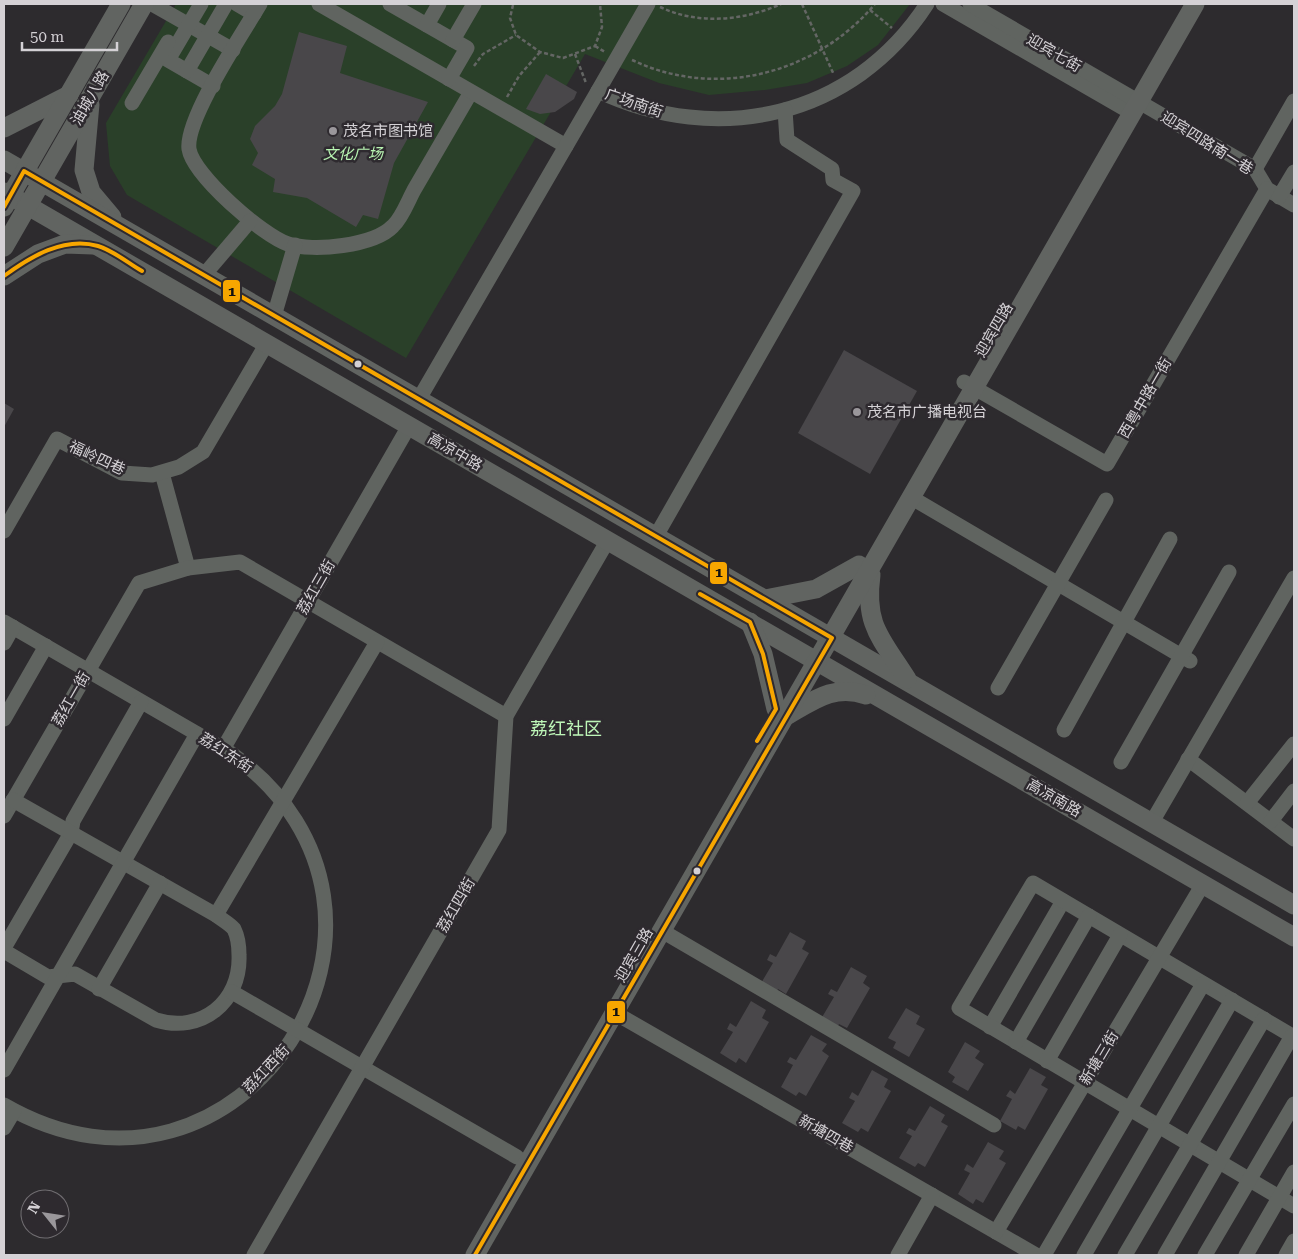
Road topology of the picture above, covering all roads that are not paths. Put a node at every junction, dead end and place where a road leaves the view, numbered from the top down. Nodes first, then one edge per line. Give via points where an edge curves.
1 (121, 4) edge
2 (144, 4) edge
3 (152, 4) edge
4 (190, 4) edge
5 (201, 4) edge
6 (226, 4) edge
7 (237, 4) edge
8 (318, 4) edge
9 (390, 4) edge
10 (439, 4) edge
11 (474, 4) edge
12 (648, 4) edge
13 (927, 4) edge
14 (943, 4) edge
15 (970, 4) edge
16 (1180, 4) edge
17 (1195, 4) edge
18 (257, 9) edge
19 (185, 22) junction
20 (427, 25) junction
21 (208, 36) junction
22 (453, 40) junction
23 (233, 50) junction
24 (187, 71) junction
25 (459, 85) junction
26 (213, 86) junction
27 (598, 91) junction
28 (69, 95) junction
29 (90, 98) junction
30 (1294, 101) edge
31 (132, 103) dead end
32 (1130, 104) junction
33 (785, 110) junction
34 (4, 128) edge
35 (566, 146) junction
36 (4, 160) edge
37 (1255, 169) junction
38 (1294, 172) edge
39 (12, 190) edge
40 (35, 193) junction
41 (1273, 193) junction
42 (1294, 206) edge
43 (250, 221) junction
44 (119, 226) junction
45 (97, 245) junction
46 (295, 245) junction
47 (4, 248) edge
48 (182, 262) junction
49 (204, 275) junction
50 (4, 276) edge
51 (168, 286) junction
52 (274, 316) junction
53 (266, 343) junction
54 (969, 385) junction
55 (419, 399) junction
56 (409, 426) junction
57 (162, 473) junction
58 (912, 498) junction
59 (1106, 500) dead end
60 (9, 511) edge
61 (4, 531) edge
62 (656, 536) junction
63 (1170, 539) dead end
64 (608, 540) junction
65 (688, 555) junction
66 (865, 566) junction
67 (188, 568) junction
68 (1229, 572) dead end
69 (1294, 578) edge
70 (674, 579) junction
71 (1058, 585) junction
72 (765, 599) junction
73 (308, 602) junction
74 (750, 622) junction
75 (1123, 623) junction
76 (8, 625) edge
77 (4, 642) edge
78 (377, 642) junction
79 (46, 646) junction
80 (821, 647) junction
81 (1185, 659) junction
82 (88, 671) junction
83 (910, 682) junction
84 (998, 688) dead end
85 (141, 702) junction
86 (894, 706) junction
87 (781, 712) junction
88 (506, 716) junction
89 (4, 719) edge
90 (985, 726) junction
91 (1064, 730) dead end
92 (197, 734) junction
93 (1294, 744) edge
94 (223, 749) junction
95 (971, 750) junction
96 (1188, 759) junction
97 (1121, 762) dead end
98 (1294, 791) edge
99 (13, 800) junction
100 (282, 802) junction
101 (1247, 803) junction
102 (4, 816) edge
103 (1271, 821) junction
104 (1152, 822) junction
105 (71, 833) junction
106 (1294, 839) edge
107 (123, 862) junction
108 (160, 883) junction
109 (1203, 884) junction
110 (1063, 901) junction
111 (1294, 905) edge
112 (216, 915) junction
113 (1089, 916) junction
114 (662, 931) junction
115 (1120, 935) junction
116 (1294, 937) edge
117 (4, 950) edge
118 (1159, 958) junction
119 (58, 976) junction
120 (1203, 984) junction
121 (106, 992) junction
122 (232, 992) junction
123 (1232, 1000) junction
124 (616, 1012) junction
125 (1264, 1019) junction
126 (990, 1027) junction
127 (298, 1031) junction
128 (1293, 1037) edge
129 (1016, 1042) junction
130 (1048, 1061) junction
131 (362, 1068) junction
132 (4, 1070) edge
133 (1085, 1083) junction
134 (1294, 1104) edge
135 (9, 1108) edge
136 (1130, 1109) junction
137 (994, 1125) dead end
138 (1159, 1126) junction
139 (4, 1128) edge
140 (1190, 1145) junction
141 (517, 1157) junction
142 (1219, 1162) junction
143 (1294, 1172) edge
144 (1250, 1180) junction
145 (932, 1195) junction
146 (1280, 1198) junction
147 (1294, 1206) edge
148 (996, 1232) junction
149 (1294, 1241) edge
150 (254, 1255) edge
151 (461, 1255) edge
152 (475, 1255) edge
153 (898, 1255) edge
154 (1036, 1255) edge
155 (1044, 1255) edge
156 (1084, 1255) edge
157 (1126, 1255) edge
158 (1165, 1255) edge
159 (1205, 1255) edge
160 (1246, 1255) edge
161 (1286, 1255) edge

1 - 28 main road, 油城八路
2 - 29 main road, 油城八路
3 - 19 street
4 - 19 street
5 - 19 street
6 - 21 street
7 - 18 street
8 - 25 street
9 - 20 street
10 - 20 street
11 - 22 street
12 - 27 street
13 - 33 street, 广场南街 via 902,36 878,59 839,86
14 - 32 street
15 - 32 street, 迎宾七街
16 - 32 main road, 迎宾四路
17 - 32 main road, 迎宾四路
18 - 23 street
19 - 21 street
19 - 24 street via 168,60
19 - 31 street
20 - 22 street
21 - 23 street
21 - 24 street
22 - 25 street via 466,48
23 - 26 street
24 - 26 street
25 - 35 street
25 - 46 street via 393,227 359,244 323,248
26 - 43 street via 190,132 189,150 200,172
27 - 33 street, 广场南街 via 637,107 678,117 721,120
27 - 35 street, 广场南街
28 - 34 main road
28 - 39 main road, 油城八路
29 - 40 main road, 油城八路
29 - 44 main road via 84,170 91,192
30 - 37 street
32 - 37 street, 迎宾四路南一巷
32 - 54 main road, 迎宾四路
33 - 62 street via 787,140 832,169 833,180 853,191
35 - 55 street, 广场南街
36 - 39 main road
37 - 41 street, 迎宾四路南一巷
38 - 41 street
39 - 40 main road
39 - 40 main road, 高凉中路
40 - 44 main road, 高凉中路
40 - 45 main road, 高凉中路
40 - 47 main road, 油城八路
41 - 42 street
41 - 54 street, 西粤中路一街 via 1107,464
43 - 46 street
43 - 49 street
44 - 48 main road, 高凉中路
45 - 50 main road via 66,244 38,254
45 - 51 main road, 高凉中路
46 - 52 street
48 - 49 main road, 高凉中路
48 - 51 main road
49 - 52 main road, 高凉中路
51 - 53 main road, 高凉中路
52 - 55 main road, 高凉中路
53 - 56 main road, 高凉中路
53 - 57 street, 福岭四巷 via 203,452
54 - 58 main road, 迎宾四路
54 - 66 main road, 迎宾四路
55 - 62 main road, 高凉中路
56 - 64 main road, 高凉中路
56 - 73 street, 荔红三街
57 - 60 street, 福岭四巷 via 122,473 57,439
57 - 67 street
58 - 66 main road, 迎宾四路
58 - 71 street
59 - 71 street
60 - 61 street, 福岭四巷
62 - 65 main road, 高凉中路
63 - 75 street
64 - 70 main road, 高凉中路
64 - 88 street, 荔红四街
65 - 70 main road
65 - 72 main road, 高凉中路
66 - 72 main road via 816,589
66 - 80 main road, 迎宾四路
66 - 83 main road via 869,612 876,633
67 - 73 street via 240,562
67 - 82 street, 荔红一街 via 139,582
68 - 81 street
69 - 96 street
70 - 74 main road, 高凉中路
71 - 75 street
71 - 84 street
72 - 80 main road, 高凉中路
73 - 78 street
73 - 94 street, 荔红三街
74 - 80 main road, 高凉中路
74 - 87 main road
75 - 81 street
75 - 91 street
76 - 77 street
76 - 79 street, 荔红东街
78 - 88 street
78 - 100 street
79 - 82 street, 荔红东街
79 - 89 street
80 - 83 main road, 高凉南路
80 - 86 main road, 高凉南路
80 - 87 main road, 迎宾三路
81 - 97 street
82 - 85 street, 荔红东街
82 - 99 street, 荔红一街
83 - 90 main road, 高凉南路
85 - 92 street, 荔红东街
85 - 105 street via 73,822
86 - 87 main road via 852,690 818,697
86 - 95 main road, 高凉南路
87 - 114 main road, 迎宾三路
87 - 141 main road, 迎宾三路
88 - 131 street, 荔红四街 via 499,830
90 - 95 main road
90 - 104 main road, 高凉南路
92 - 94 street, 荔红东街
92 - 107 street
93 - 101 street
94 - 100 street, 荔红东街 via 248,766
95 - 109 main road, 高凉南路
96 - 101 street
96 - 104 street
98 - 103 street
99 - 102 street, 荔红一街
99 - 105 street
100 - 112 street
100 - 127 street, 荔红东街 via 298,825 314,860 325,918 320,976
101 - 103 street
103 - 106 street
104 - 111 main road, 高凉南路
105 - 107 street
105 - 117 street
107 - 108 street
107 - 119 street
108 - 112 street
108 - 121 street
109 - 116 main road, 高凉南路
109 - 118 street, 新塘三街
110 - 113 street
110 - 126 street
110 - 126 street via 1033,883 958,1008
112 - 122 street via 233,928 237,936 240,971
113 - 115 street
113 - 129 street
114 - 124 main road, 迎宾三路
114 - 137 street
115 - 118 street
115 - 130 street
117 - 119 street via 48,977
118 - 120 street
118 - 133 street, 新塘三街
119 - 121 street via 75,974
119 - 132 street
120 - 123 street
120 - 136 street
121 - 122 street via 156,1020 182,1024 213,1012
122 - 127 street
123 - 125 street
123 - 138 street
124 - 145 street, 新塘四巷
124 - 152 main road, 迎宾三路
125 - 128 street
125 - 140 street
126 - 129 street
127 - 131 street
127 - 135 street, 荔红西街 via 276,1063 247,1091 214,1113 177,1128 139,1137 99,1137 60,1130
128 - 142 street
129 - 130 street
130 - 133 street
131 - 141 street
131 - 150 street, 荔红四街
133 - 136 street
133 - 148 street, 新塘三街
134 - 144 street
135 - 139 street
136 - 138 street
136 - 155 street
138 - 140 street
138 - 156 street
140 - 142 street
140 - 157 street
141 - 151 main road, 迎宾三路
142 - 144 street
142 - 158 street
143 - 146 street
144 - 146 street
144 - 159 street
145 - 148 street, 新塘四巷
145 - 153 street
146 - 147 street
146 - 160 street
148 - 154 street, 新塘四巷
149 - 161 street

